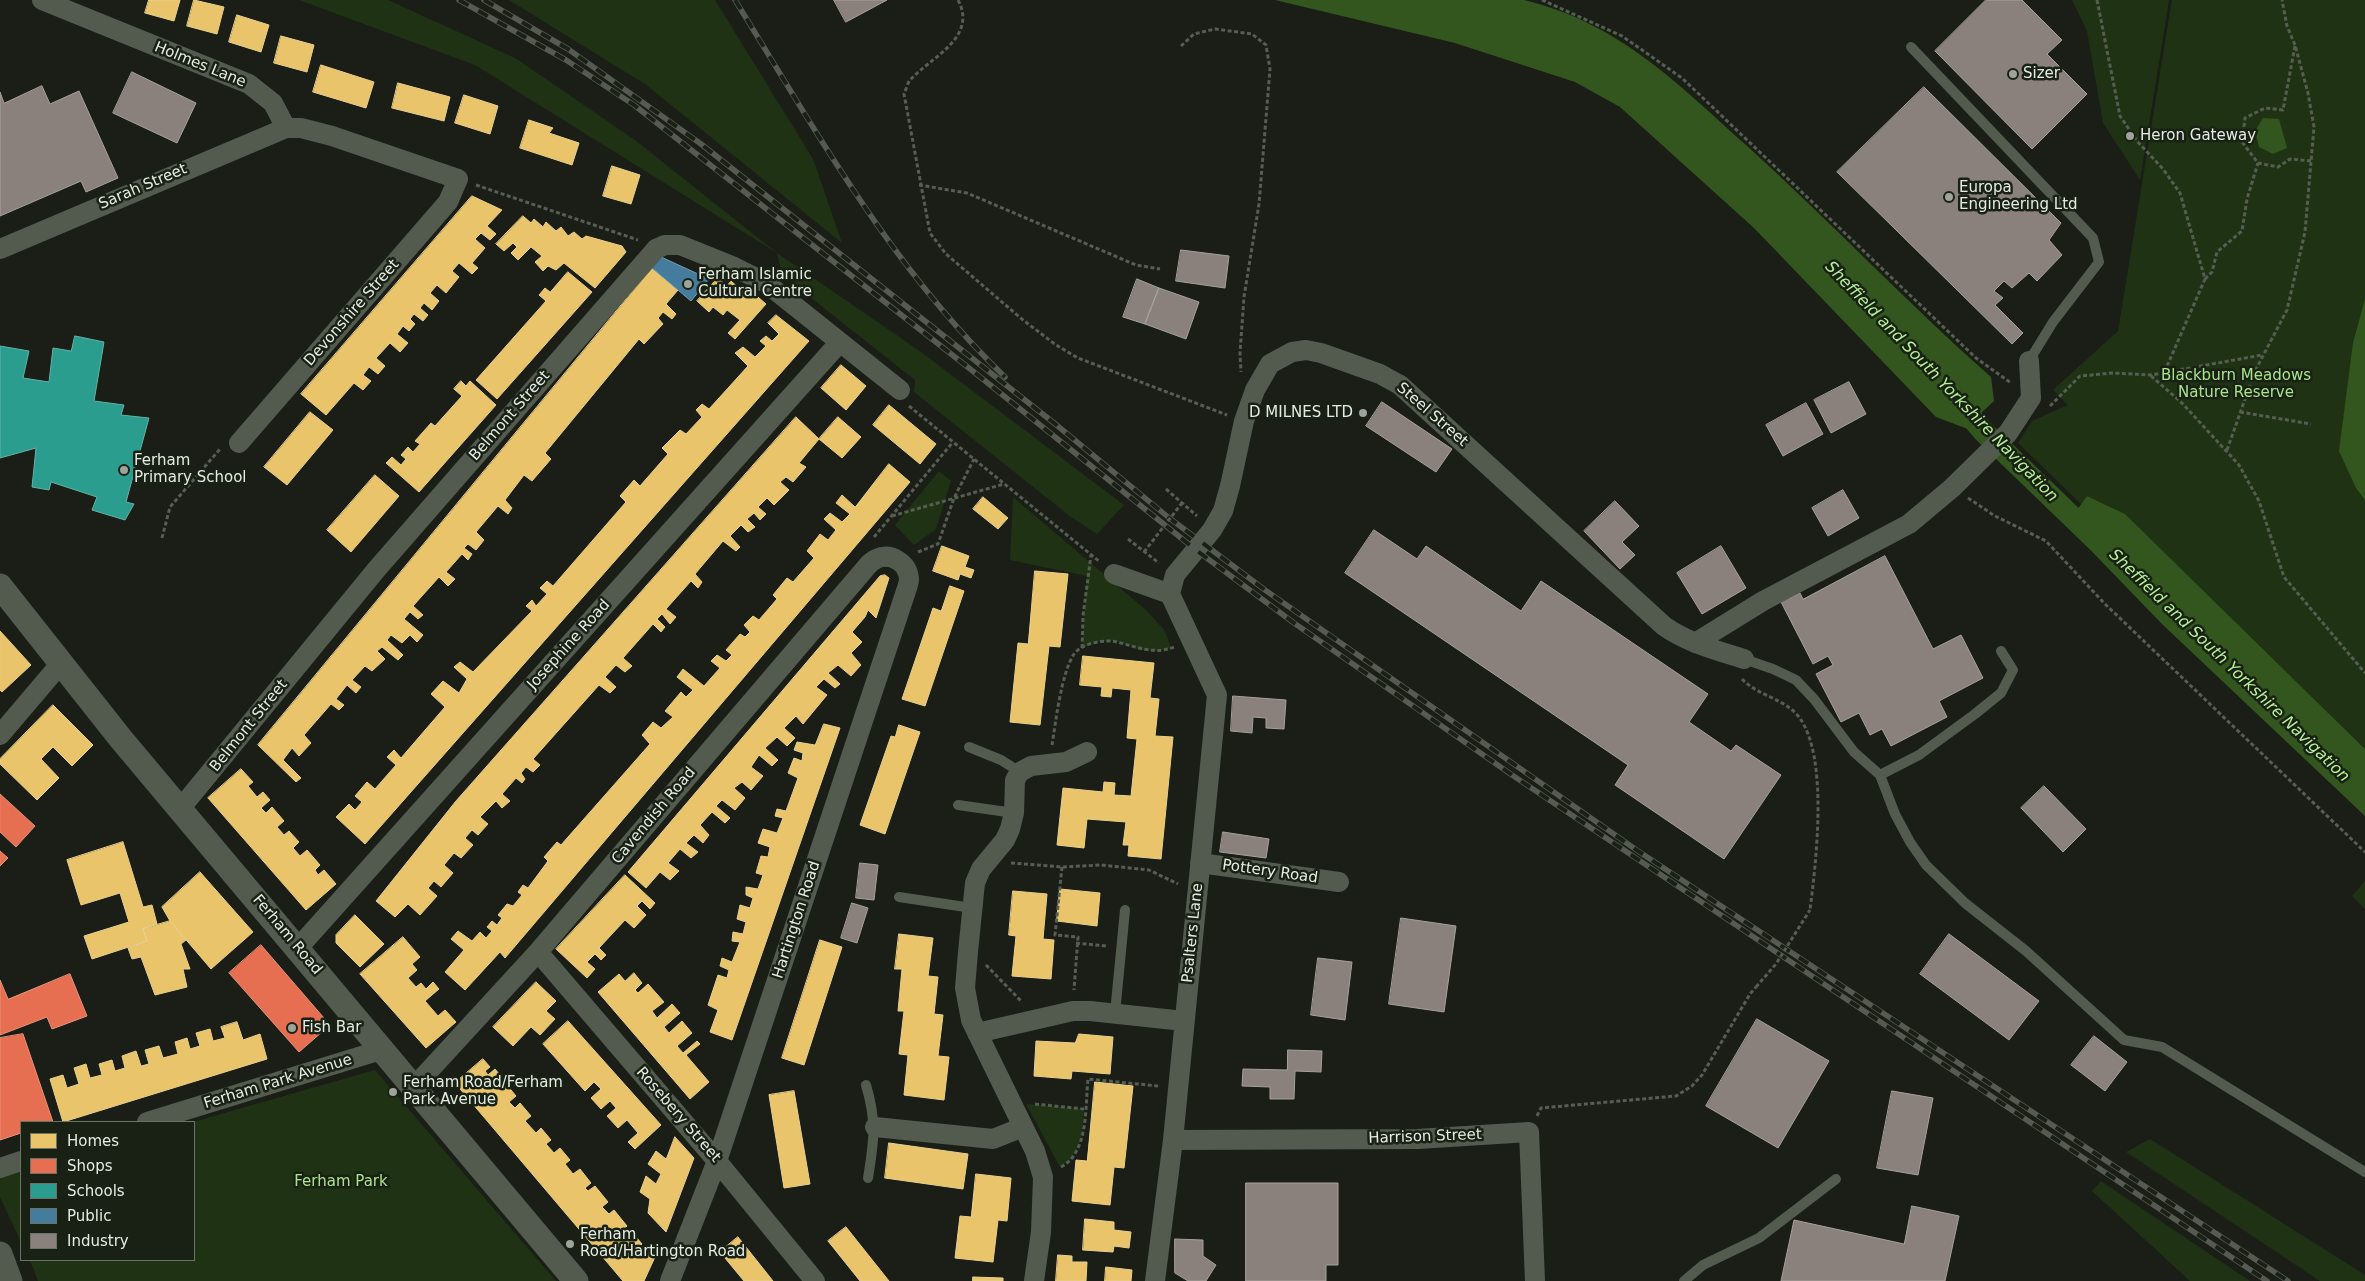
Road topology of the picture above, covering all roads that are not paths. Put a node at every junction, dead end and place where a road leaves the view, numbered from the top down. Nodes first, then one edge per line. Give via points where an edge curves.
1 (42, 0) edge
2 (1911, 48) dead end
3 (286, 128) junction
4 (0, 248) edge
5 (840, 342) junction
6 (2029, 361) joint
7 (900, 390) road end
8 (239, 443) road end
9 (875, 559) joint
10 (1114, 574) road end
11 (1173, 585) junction
12 (0, 586) edge
13 (1695, 643) junction
14 (2001, 651) dead end
15 (1735, 656) joint
16 (62, 662) junction
17 (0, 735) edge
18 (969, 747) dead end
19 (1087, 752) dead end
20 (1020, 772) junction
21 (1880, 775) junction
22 (958, 805) dead end
23 (180, 809) junction
24 (1014, 813) junction
25 (1200, 863) junction
26 (1339, 882) dead end
27 (899, 897) dead end
28 (972, 908) junction
29 (1126, 910) dead end
30 (298, 948) junction
31 (538, 952) junction
32 (1115, 1013) junction
33 (1184, 1021) junction
34 (977, 1034) junction
35 (381, 1050) junction
36 (866, 1085) dead end
37 (414, 1087) junction
38 (150, 1121) edge
39 (875, 1127) junction
40 (1023, 1127) junction
41 (1173, 1140) junction
42 (717, 1160) junction
43 (20, 1161) edge
44 (0, 1168) edge
45 (2365, 1172) edge
46 (868, 1178) dead end
47 (1836, 1179) dead end
48 (0, 1254) edge
49 (10, 1281) edge
50 (576, 1281) edge
51 (670, 1281) edge
52 (815, 1281) edge
53 (1034, 1281) edge
54 (1155, 1281) edge
55 (1534, 1281) edge
56 (1684, 1281) edge

1 - 3 street, Holmes Lane via 249,84 274,104
2 - 6 lane via 2093,238 2099,262 2053,322
3 - 4 street, Sarah Street
3 - 8 street, Devonshire Street via 301,128 332,136 458,179 448,202
5 - 7 street
5 - 23 street, Belmont Street via 757,278 680,245 656,249 376,570
5 - 30 street, Josephine Road
6 - 13 street via 2032,398 2008,433 1952,488 1909,524 1763,601
9 - 31 street, Cavendish Road
9 - 42 street, Hartington Road via 887,556 898,559 906,568 909,579 906,592
10 - 11 street
11 - 13 street, Steel Street via 1223,511 1244,421 1255,390 1270,364 1292,352 1306,350 1380,374 1400,385 1664,626
11 - 25 street, Psalters Lane via 1190,640 1217,695
12 - 16 street, Ferham Road
13 - 15 street, Steel Street
14 - 21 lane via 2013,670 2001,693 1919,755
15 - 21 lane via 1796,680 1854,752
16 - 17 street
16 - 23 street, Ferham Road
18 - 20 lane
19 - 20 street via 1066,762 1031,766
20 - 24 street via 1015,780
21 - 45 lane via 1894,814 1910,842 1941,881 2124,1040 2162,1048
22 - 24 lane
23 - 30 street, Ferham Road
24 - 28 street via 1005,840 981,869 975,883
25 - 26 street, Pottery Road
25 - 33 street, Psalters Lane
27 - 28 lane
28 - 34 street via 965,988 967,1006
29 - 32 lane
30 - 35 street, Ferham Road
31 - 37 street, Cavendish Road
31 - 42 street, Rosebery Street
32 - 33 street
32 - 34 street via 1073,1011
33 - 41 street, Psalters Lane
34 - 40 street
35 - 37 street, Ferham Road
35 - 38 street, Ferham Park Avenue
36 - 39 lane
37 - 50 street, Ferham Road
39 - 40 street via 993,1139
39 - 46 lane
40 - 53 street via 1043,1177 1041,1232
41 - 54 street, Psalters Lane
41 - 55 street, Harrison Street via 1418,1139 1529,1132
42 - 51 street, Hartington Road
42 - 52 street, Rosebery Street
43 - 44 street
47 - 56 lane via 1759,1238 1704,1265
48 - 49 street

